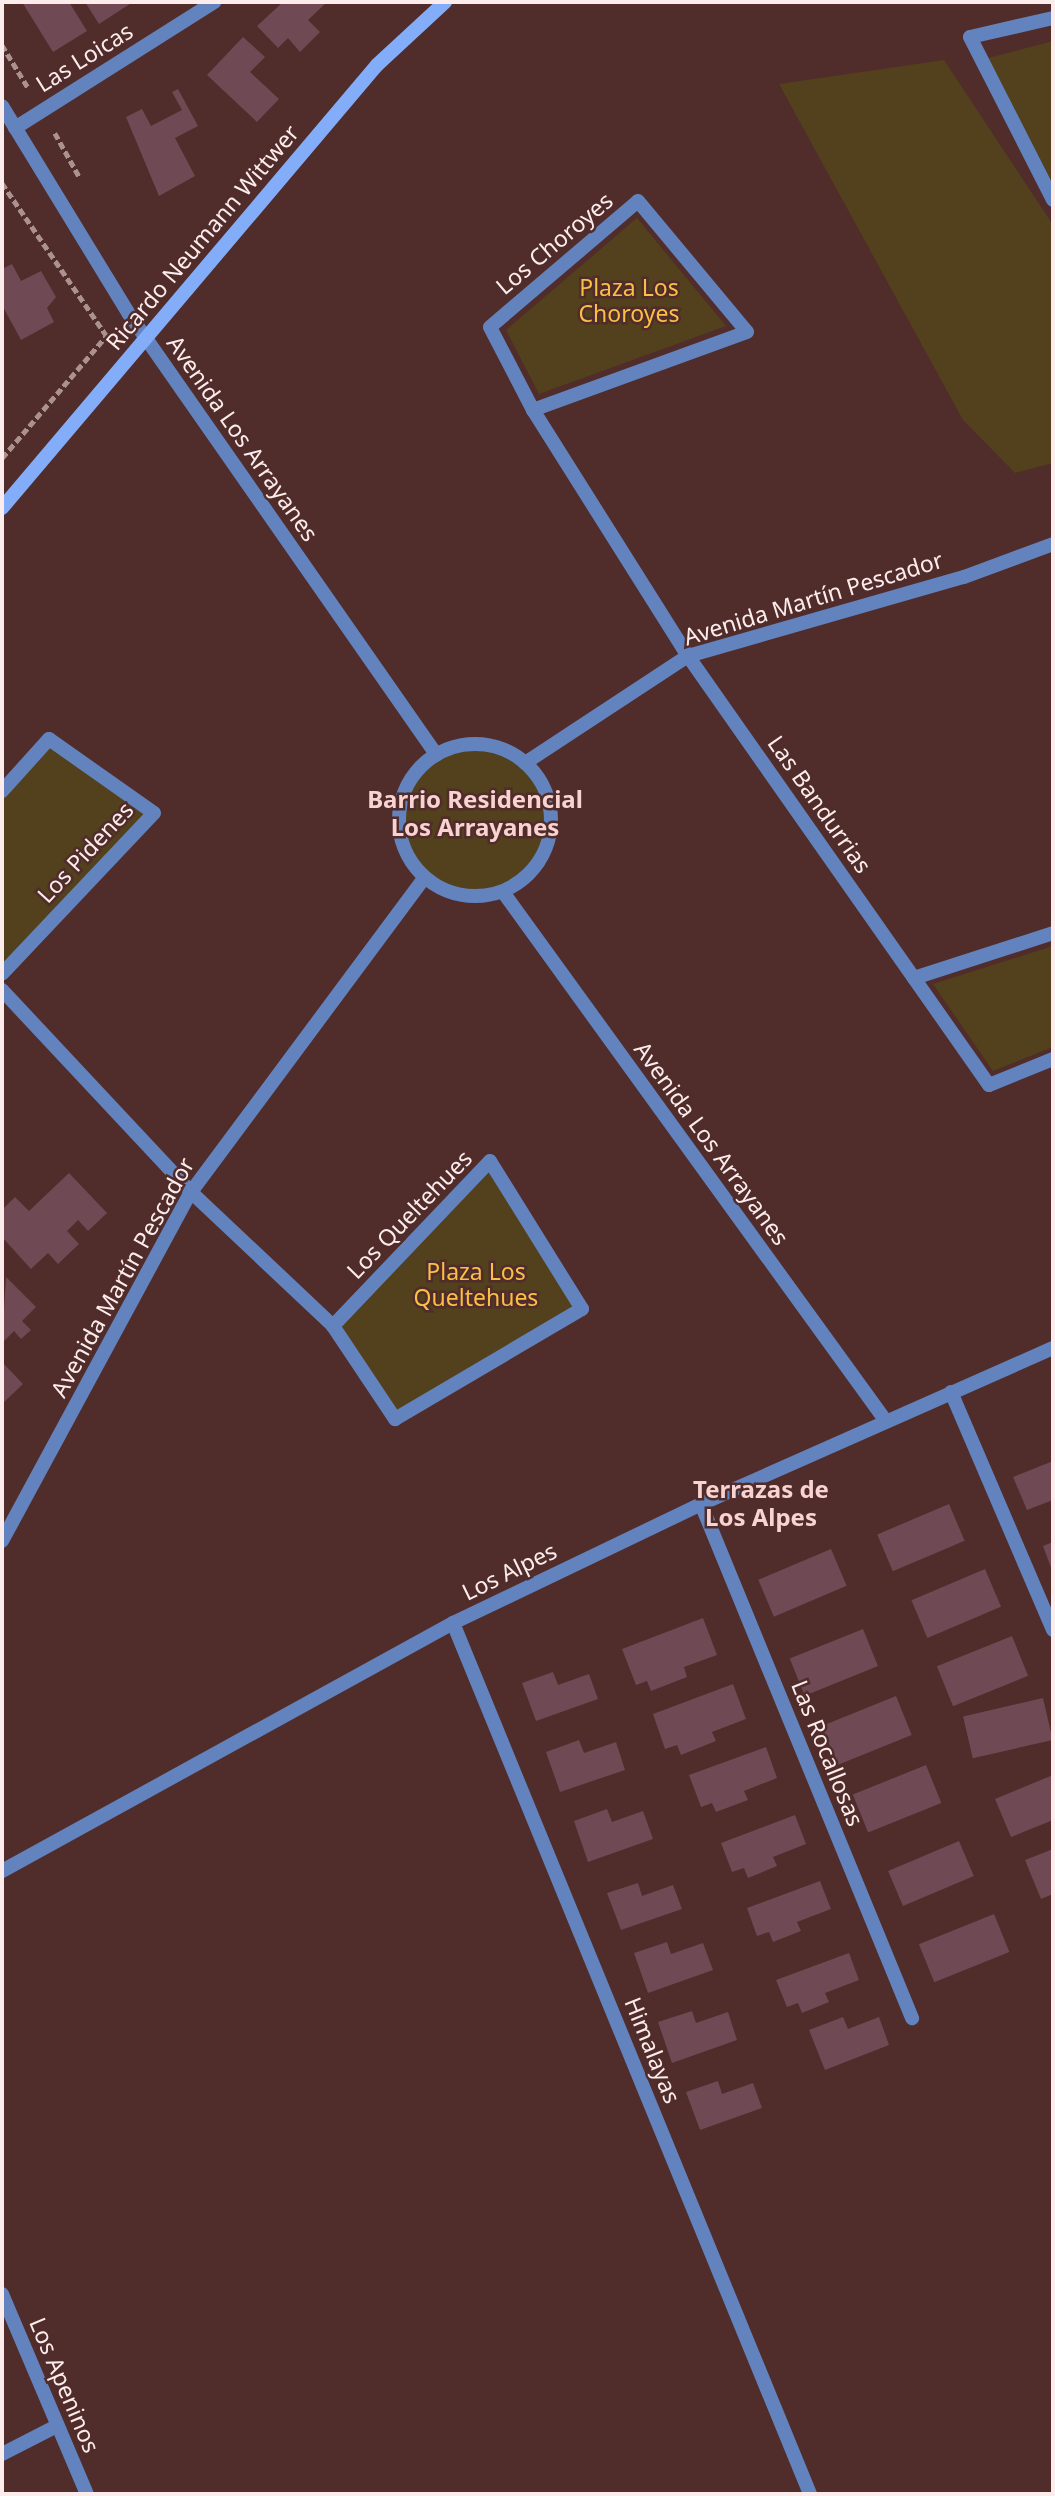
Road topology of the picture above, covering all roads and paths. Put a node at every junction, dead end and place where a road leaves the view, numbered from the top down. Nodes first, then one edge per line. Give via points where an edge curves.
1 (214, 2) edge
2 (445, 2) edge
3 (1053, 18) edge
4 (2, 106) edge
5 (15, 128) junction
6 (2, 183) edge
7 (1053, 200) edge
8 (129, 314) junction
9 (107, 335) junction
10 (146, 339) junction
11 (126, 362) junction
12 (533, 410) junction
13 (2, 458) edge
14 (2, 508) edge
15 (1053, 544) edge
16 (688, 656) junction
17 (436, 754) junction
18 (525, 763) junction
19 (2, 791) edge
20 (424, 878) junction
21 (503, 892) junction
22 (1053, 933) edge
23 (2, 974) edge
24 (914, 978) junction
25 (2, 990) edge
26 (1053, 1059) edge
27 (191, 1192) junction
28 (333, 1326) junction
29 (1053, 1348) edge
30 (951, 1392) junction
31 (886, 1420) junction
32 (701, 1504) junction
33 (2, 1541) edge
34 (453, 1623) junction
35 (1053, 1630) edge
36 (2, 1871) edge
37 (912, 2018) dead end
38 (2, 2294) edge
39 (57, 2426) junction
40 (2, 2454) edge
41 (87, 2494) edge
42 (810, 2494) edge

1 - 5 street, Las Loicas
2 - 10 street, Ricardo Neumann Wittwer via 377,65
3 - 7 street via 970,37
4 - 5 street, Avenida Los Arrayanes
5 - 8 street, Avenida Los Arrayanes
6 - 9 path
8 - 9 path
8 - 10 street, Avenida Los Arrayanes
9 - 11 path
9 - 13 path
10 - 11 street, Ricardo Neumann Wittwer
10 - 17 street, Avenida Los Arrayanes
11 - 14 street, Ricardo Neumann Wittwer
12 - 12 street, Los Choroyes via 747,332 638,201 490,327
12 - 16 street, Los Choroyes
15 - 16 street, Avenida Martín Pescador via 964,577
16 - 18 street, Avenida Martín Pescador
16 - 24 street, Las Bandurrias
17 - 18 street via 476,743
17 - 20 street via 412,777 400,801 406,853
18 - 21 street via 541,782 551,824 531,872
19 - 23 street, Los Pidenes via 49,739 154,813
20 - 21 street via 447,892 477,897
20 - 27 street, Avenida Martín Pescador
21 - 31 street, Avenida Los Arrayanes
22 - 24 street
24 - 26 street, Las Bandurrias via 989,1085
25 - 27 street
27 - 28 street, Los Queltehues
27 - 33 street, Avenida Martín Pescador
28 - 28 street, Los Queltehues via 490,1161 582,1309 395,1419
29 - 30 street, Los Alpes
30 - 31 street, Los Alpes
30 - 35 street
31 - 32 street, Los Alpes
32 - 34 street, Los Alpes
32 - 37 street, Las Rocallosas
34 - 36 street, Los Alpes
34 - 42 street, Himalayas
38 - 39 street, Los Apeninos
39 - 40 street
39 - 41 street, Los Apeninos

